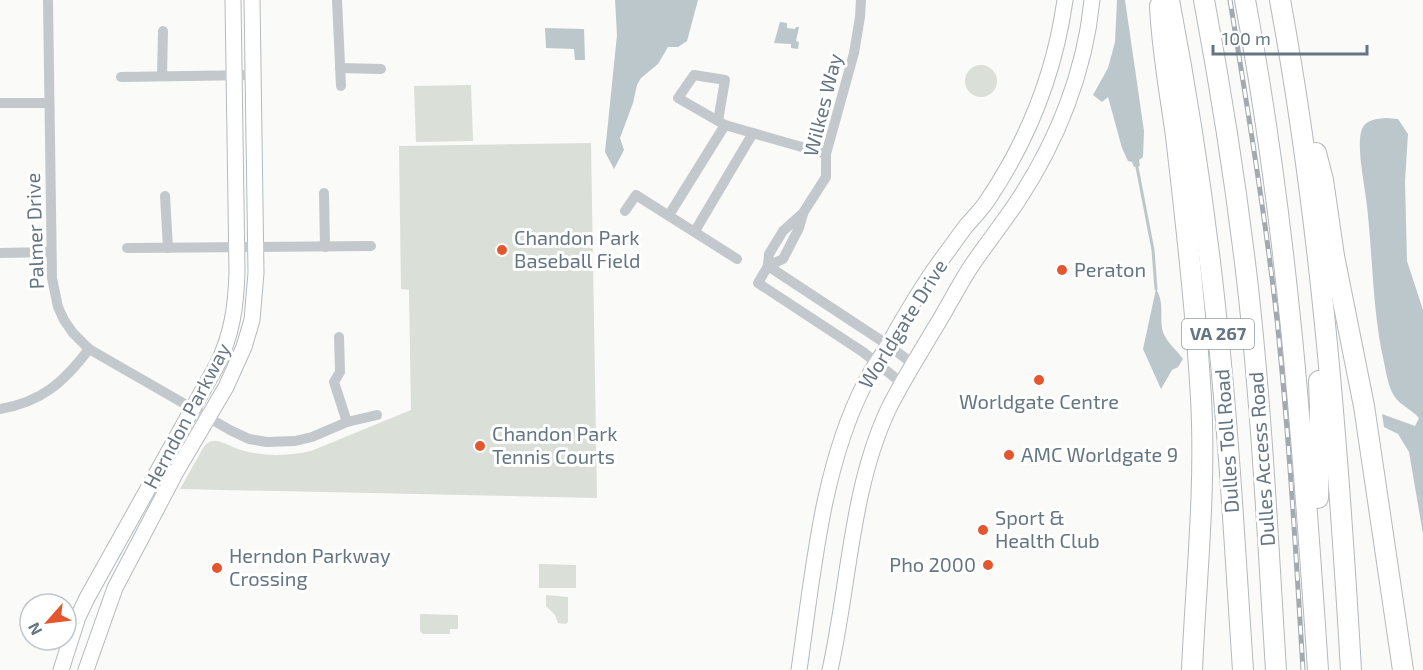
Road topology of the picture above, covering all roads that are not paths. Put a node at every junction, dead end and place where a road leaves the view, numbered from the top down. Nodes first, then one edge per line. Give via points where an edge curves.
1 (48, 0) edge
2 (234, 0) edge
3 (252, 0) edge
4 (337, 0) edge
5 (861, 0) edge
6 (1065, 0) edge
7 (1092, 0) edge
8 (1160, 0) edge
9 (1169, 0) edge
10 (1204, 0) edge
11 (1245, 0) edge
12 (1280, 0) edge
13 (163, 31) dead end
14 (1290, 52) junction
15 (340, 68) junction
16 (381, 69) dead end
17 (235, 75) junction
18 (253, 75) junction
19 (162, 76) junction
20 (121, 77) dead end
21 (341, 86) dead end
22 (49, 102) junction
23 (0, 103) edge
24 (721, 123) junction
25 (753, 133) junction
26 (826, 154) junction
27 (324, 193) dead end
28 (165, 196) dead end
29 (625, 211) dead end
30 (669, 216) junction
31 (695, 231) junction
32 (371, 246) dead end
33 (325, 247) junction
34 (127, 248) dead end
35 (168, 248) junction
36 (237, 248) junction
37 (256, 248) junction
38 (51, 252) junction
39 (0, 253) edge
40 (1320, 258) junction
41 (737, 259) dead end
42 (768, 266) junction
43 (339, 337) dead end
44 (888, 345) junction
45 (89, 350) junction
46 (877, 363) junction
47 (913, 364) junction
48 (903, 384) junction
49 (0, 409) edge
50 (193, 409) junction
51 (377, 415) dead end
52 (208, 418) junction
53 (347, 422) junction
54 (1316, 645) junction
55 (61, 670) edge
56 (86, 670) edge
57 (799, 670) edge
58 (830, 670) edge
59 (1192, 670) edge
60 (1243, 670) edge
61 (1276, 670) edge
62 (1317, 670) edge
63 (1351, 670) edge
64 (1403, 670) edge

1 - 22 street, Palmer Drive
2 - 17 street, Herndon Parkway
3 - 18 street, Herndon Parkway
4 - 15 street
5 - 26 street, Wilkes Way via 854,53
6 - 44 street, Worldgate Drive via 1049,74 1031,123 1009,166 938,265
7 - 47 street, Worldgate Drive via 1076,80 1047,152
8 - 59 highway via 1202,417
9 - 60 highway, Dulles Toll Road / VA 267 via 1191,121 1216,316
10 - 61 highway, Dulles Access Road via 1227,131 1248,290
11 - 54 highway, Dulles Access Road via 1271,154 1290,304
12 - 14 highway
13 - 19 street
14 - 40 highway
14 - 64 highway via 1323,180 1364,406
15 - 16 street
15 - 21 street
17 - 18 street
17 - 19 street
17 - 36 street, Herndon Parkway
18 - 37 street, Herndon Parkway
19 - 20 street
22 - 23 street
22 - 38 street, Palmer Drive
24 - 24 street via 678,98 694,75 725,81
24 - 25 street
24 - 30 street
25 - 26 street
25 - 31 street
26 - 42 street, Wilkes Way via 825,177 803,213 783,231 769,254
27 - 33 street
28 - 35 street
29 - 30 street via 636,195
30 - 31 street
31 - 41 street
32 - 33 street
33 - 37 street
34 - 35 street
35 - 36 street
36 - 37 street
36 - 50 street, Herndon Parkway via 232,326 223,353
37 - 52 street, Herndon Parkway via 254,306 248,335 238,363
38 - 39 street
38 - 45 street, Palmer Drive via 58,307 73,333
40 - 54 highway via 1316,349 1320,408
40 - 63 highway
42 - 44 street
42 - 46 street, Wilkes Way via 758,284
43 - 53 street via 340,372 334,382
44 - 46 street, Worldgate Drive
44 - 47 street
45 - 49 street via 72,372 46,393
45 - 50 street, Palmer Drive
46 - 48 street
46 - 57 street, Worldgate Drive via 865,382 834,464
47 - 48 street, Worldgate Drive
48 - 58 street, Worldgate Drive via 874,444
50 - 52 street, Palmer Drive
50 - 55 street, Herndon Parkway via 87,598
51 - 53 street, Palmer Drive
52 - 53 street, Palmer Drive via 249,439 280,443 312,437
52 - 56 street, Herndon Parkway via 125,569
54 - 62 highway, Dulles Access Road

